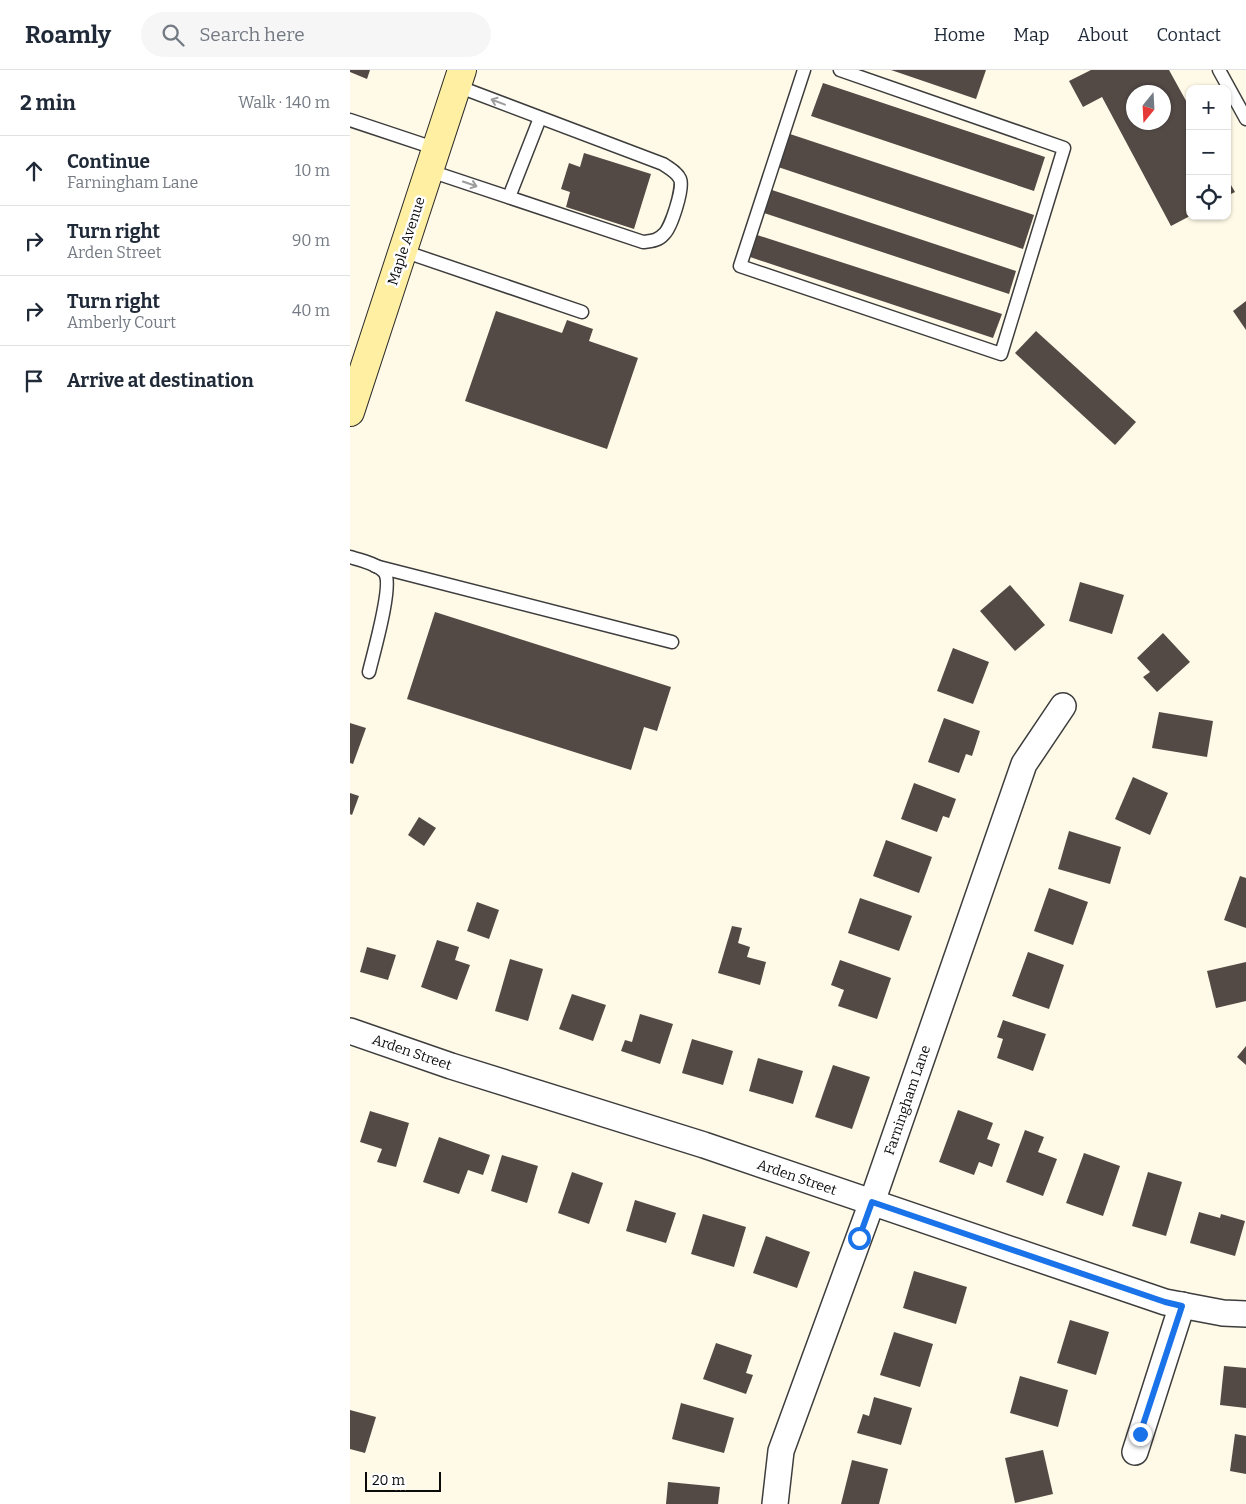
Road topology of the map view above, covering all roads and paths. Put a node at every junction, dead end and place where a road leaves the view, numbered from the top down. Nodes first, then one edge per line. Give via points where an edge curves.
1 (804, 70) edge
2 (840, 70) edge
3 (1219, 70) edge
4 (460, 78) edge
5 (540, 118) junction
6 (1246, 119) edge
7 (350, 120) edge
8 (434, 160) junction
9 (509, 198) junction
10 (403, 251) junction
11 (582, 312) dead end
12 (350, 412) edge
13 (350, 556) edge
14 (375, 566) junction
15 (672, 642) dead end
16 (369, 672) dead end
17 (1063, 706) dead end
18 (350, 1031) edge
19 (872, 1202) junction
20 (1182, 1306) junction
21 (1246, 1314) edge
22 (1135, 1452) dead end
23 (775, 1504) edge

1 - 2 lane via 740,266 1001,354 1064,148
3 - 6 lane
5 -> 4 lane
4 - 8 main road, Maple Avenue
5 - 9 lane
5 - 9 lane via 663,164 675,172 681,180 681,190 666,233 658,240 643,242
7 - 8 lane
8 -> 9 lane
8 - 10 main road, Maple Avenue
10 - 11 lane
10 - 12 main road, Maple Avenue
13 - 14 lane
14 - 15 lane
14 - 16 lane via 385,574 386,589
17 - 19 street, Farningham Lane via 1024,764
18 - 19 street, Arden Street
19 - 20 street, Arden Street
19 - 23 street, Farningham Lane via 781,1452
20 - 21 street, Arden Street
20 - 22 street

